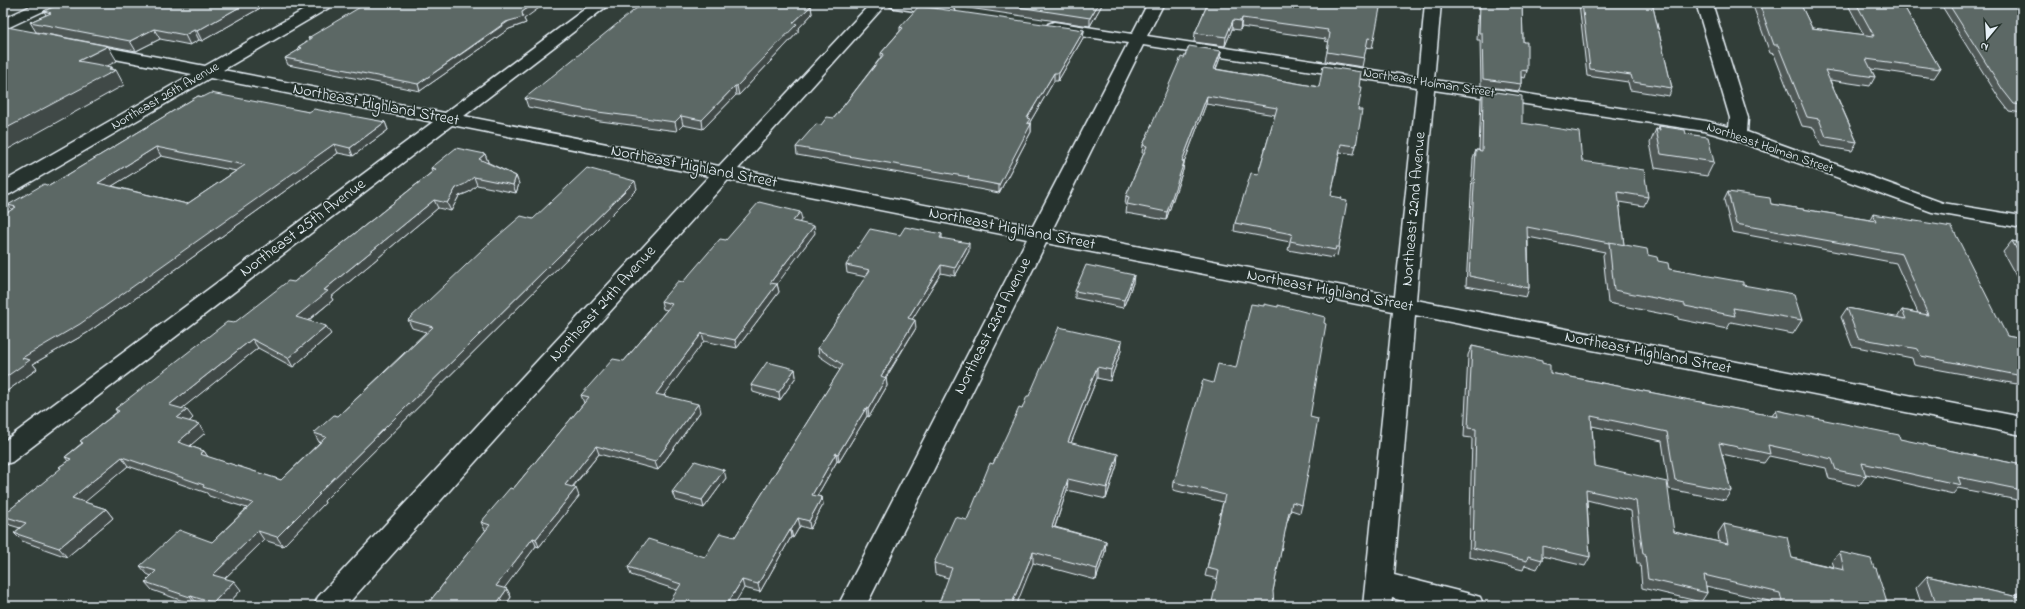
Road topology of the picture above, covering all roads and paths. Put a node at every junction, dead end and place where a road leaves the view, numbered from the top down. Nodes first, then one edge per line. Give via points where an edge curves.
1 (49, 3) edge
2 (327, 3) edge
3 (603, 3) edge
4 (879, 3) edge
5 (895, 3) edge
6 (1156, 3) edge
7 (1433, 3) edge
8 (1704, 3) edge
9 (962, 13) edge
10 (1036, 24) edge
11 (3, 25) edge
12 (1137, 39) junction
13 (66, 44) edge
14 (207, 72) junction
15 (1426, 82) junction
16 (448, 119) junction
17 (1738, 135) junction
18 (723, 173) junction
19 (3, 190) edge
20 (2022, 222) edge
21 (1039, 234) junction
22 (1405, 306) junction
23 (2022, 426) edge
24 (3, 455) edge
25 (1379, 595) edge
26 (328, 606) edge
27 (852, 606) edge
28 (1470, 606) edge

1 - 11 street
2 - 14 street, Northeast 26th Avenue
3 - 16 street, Northeast 25th Avenue
4 - 18 street, Northeast 24th Avenue
5 - 9 street
6 - 12 street, Northeast 23rd Avenue
7 - 15 street, Northeast 22nd Avenue
8 - 17 street via 1739,118
10 - 12 street, Northeast Holman Street
12 - 15 street, Northeast Holman Street
12 - 21 street, Northeast 23rd Avenue
13 - 14 street, Northeast Highland Street
14 - 16 street, Northeast Highland Street
14 - 19 street, Northeast 26th Avenue
15 - 17 street, Northeast Holman Street via 1706,126
15 - 22 street, Northeast 22nd Avenue
16 - 18 street, Northeast Highland Street
16 - 24 street, Northeast 25th Avenue
17 - 20 street, Northeast Holman Street via 1939,208
18 - 21 street, Northeast Highland Street
18 - 26 street, Northeast 24th Avenue
21 - 22 street, Northeast Highland Street
21 - 27 street, Northeast 23rd Avenue
22 - 23 street, Northeast Highland Street
22 - 25 street, Northeast 22nd Avenue
25 - 28 street

